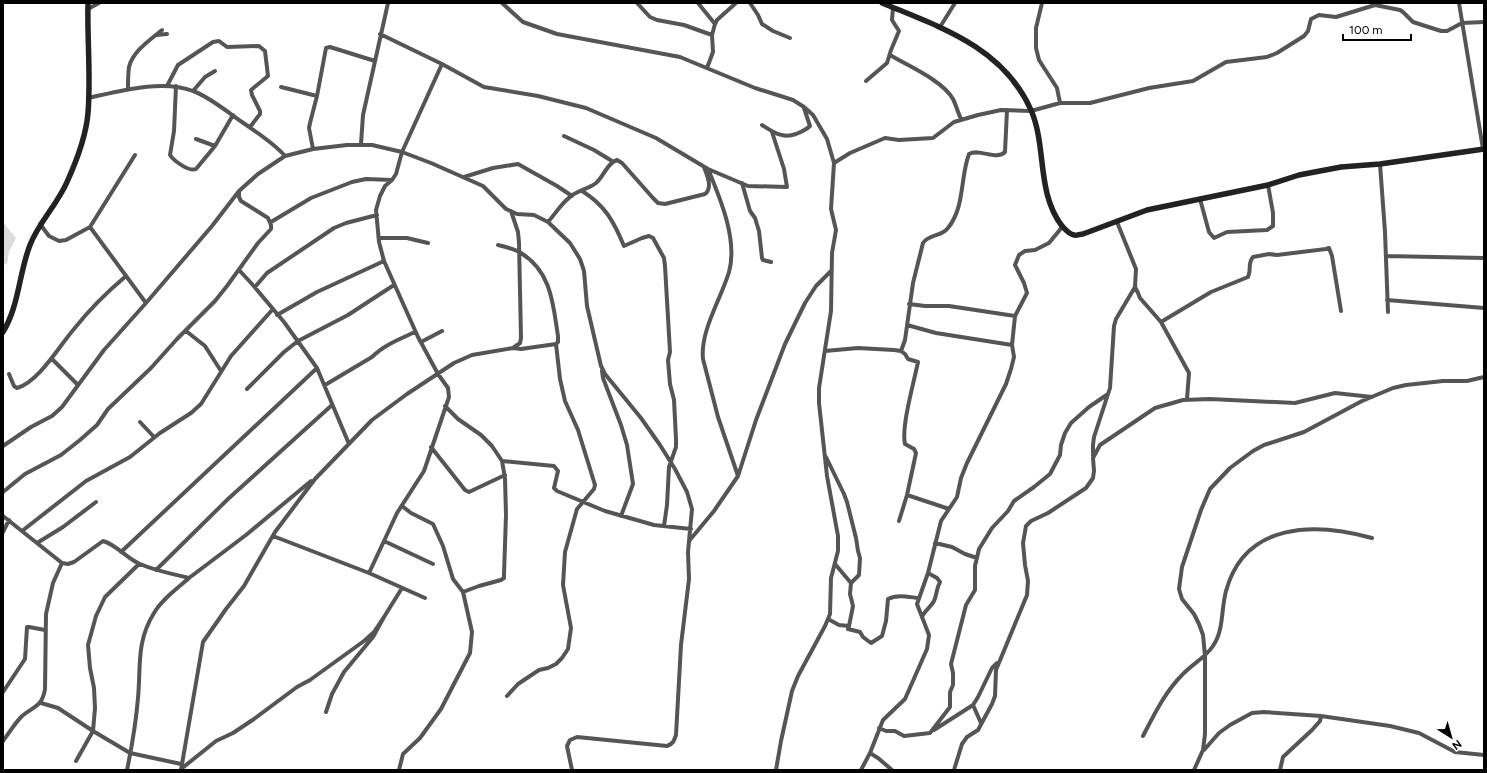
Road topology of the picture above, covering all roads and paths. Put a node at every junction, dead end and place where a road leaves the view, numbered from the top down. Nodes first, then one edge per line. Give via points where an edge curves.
1 (99, 3) edge
2 (388, 3) edge
3 (502, 3) edge
4 (637, 3) edge
5 (698, 3) edge
6 (736, 3) edge
7 (750, 3) edge
8 (882, 3) edge
9 (955, 3) edge
10 (1042, 3) edge
11 (1459, 3) edge
12 (88, 6) edge
13 (893, 8) junction
14 (1484, 22) edge
15 (1462, 23) junction
16 (714, 24) junction
17 (940, 27) junction
18 (162, 30) dead end
19 (167, 34) dead end
20 (380, 34) junction
21 (712, 34) junction
22 (155, 35) junction
23 (790, 38) dead end
24 (890, 55) junction
25 (375, 62) junction
26 (442, 64) junction
27 (706, 68) junction
28 (215, 71) dead end
29 (866, 81) dead end
30 (167, 86) junction
31 (176, 86) junction
32 (281, 87) dead end
33 (128, 89) junction
34 (193, 91) junction
35 (317, 96) junction
36 (88, 98) junction
37 (1060, 103) junction
38 (802, 106) junction
39 (1007, 110) junction
40 (1031, 111) junction
41 (233, 115) junction
42 (961, 120) junction
43 (762, 125) dead end
44 (250, 127) junction
45 (772, 132) junction
46 (564, 136) dead end
47 (196, 139) dead end
48 (361, 144) junction
49 (215, 146) junction
50 (313, 149) junction
51 (1484, 149) edge
52 (402, 152) junction
53 (135, 155) dead end
54 (285, 156) junction
55 (612, 161) junction
56 (834, 163) junction
57 (1380, 164) junction
58 (706, 168) junction
59 (463, 178) junction
60 (392, 180) junction
61 (742, 183) junction
62 (1268, 185) junction
63 (239, 191) junction
64 (582, 191) junction
65 (572, 196) junction
66 (1200, 198) junction
67 (511, 211) junction
68 (377, 215) junction
69 (271, 222) junction
70 (548, 222) junction
71 (1117, 222) junction
72 (40, 224) junction
73 (1063, 226) junction
74 (90, 227) junction
75 (379, 238) junction
76 (428, 243) dead end
77 (498, 245) dead end
78 (520, 252) junction
79 (1386, 256) junction
80 (1484, 258) edge
81 (384, 261) junction
82 (771, 262) dead end
83 (239, 270) junction
84 (831, 270) junction
85 (126, 276) junction
86 (394, 285) junction
87 (255, 287) junction
88 (1135, 287) junction
89 (1387, 300) junction
90 (146, 303) junction
91 (909, 304) junction
92 (1484, 308) edge
93 (273, 309) junction
94 (1341, 311) dead end
95 (1388, 312) dead end
96 (277, 315) junction
97 (1015, 316) junction
98 (1161, 322) junction
99 (907, 325) junction
100 (186, 330) junction
101 (442, 331) dead end
102 (3, 332) edge
103 (416, 332) junction
104 (298, 341) junction
105 (421, 342) junction
106 (556, 344) junction
107 (1012, 345) junction
108 (513, 348) junction
109 (825, 351) junction
110 (901, 351) junction
111 (52, 359) junction
112 (317, 368) junction
113 (602, 368) junction
114 (221, 371) junction
115 (9, 374) dead end
116 (438, 374) junction
117 (1484, 377) edge
118 (78, 385) junction
119 (325, 385) junction
120 (247, 389) dead end
121 (1108, 394) junction
122 (1372, 397) junction
123 (1187, 399) junction
124 (332, 405) junction
125 (445, 406) junction
126 (140, 422) dead end
127 (154, 437) junction
128 (349, 444) junction
129 (3, 446) edge
130 (431, 447) junction
131 (824, 453) junction
132 (1093, 458) junction
133 (502, 461) junction
134 (671, 462) junction
135 (505, 475) junction
136 (738, 476) junction
137 (315, 479) junction
138 (3, 492) edge
139 (908, 495) junction
140 (96, 502) dead end
141 (583, 502) junction
142 (402, 506) junction
143 (948, 509) junction
144 (3, 516) edge
145 (621, 516) junction
146 (9, 520) junction
147 (899, 520) dead end
148 (664, 526) junction
149 (691, 529) junction
150 (22, 531) junction
151 (3, 532) edge
152 (273, 536) junction
153 (1372, 538) dead end
154 (384, 541) junction
155 (689, 541) junction
156 (37, 543) junction
157 (935, 543) junction
158 (121, 552) junction
159 (977, 558) junction
160 (62, 563) junction
161 (139, 564) junction
162 (433, 564) dead end
163 (835, 564) junction
164 (156, 570) junction
165 (369, 573) junction
166 (928, 573) junction
167 (189, 578) junction
168 (851, 583) junction
169 (402, 588) junction
170 (463, 592) junction
171 (425, 598) dead end
172 (918, 598) junction
173 (384, 616) junction
174 (922, 617) junction
175 (828, 619) junction
176 (849, 626) junction
177 (45, 630) junction
178 (1205, 656) junction
179 (999, 662) junction
180 (3, 692) edge
181 (507, 696) dead end
182 (41, 703) junction
183 (973, 705) junction
184 (326, 712) dead end
185 (1322, 716) junction
186 (981, 723) junction
187 (879, 728) junction
188 (93, 731) junction
189 (930, 733) junction
190 (1143, 736) dead end
191 (3, 741) edge
192 (1204, 750) junction
193 (130, 753) junction
194 (870, 753) junction
195 (1484, 755) edge
196 (76, 761) dead end
197 (181, 764) junction
198 (127, 770) edge
199 (181, 770) edge
200 (399, 770) edge
201 (572, 770) edge
202 (776, 770) edge
203 (861, 770) edge
204 (892, 770) edge
205 (954, 770) edge
206 (1194, 770) edge
207 (1280, 770) edge

1 - 12 street
2 - 20 street
3 - 27 street via 523,22 557,34 680,57
4 - 21 street via 650,17 657,20
5 - 16 street
6 - 16 street
7 - 23 street via 762,24
8 - 13 main road
9 - 17 street
10 - 37 street via 1036,28 1036,48 1039,60 1057,88
11 - 15 street
12 - 36 main road
13 - 17 main road
13 - 24 street via 892,20 899,31
14 - 15 street
15 - 37 street via 1441,32 1413,22 1400,10 1375,5 1336,17 1319,15 1310,19 1308,31 1304,36 1274,55 1226,62 1188,82 1149,88 1090,103
15 - 51 street
16 - 21 street
17 - 40 main road via 975,46 994,60 1011,77
18 - 22 street
19 - 22 street
20 - 25 street
20 - 26 street
21 - 27 street via 713,52
22 - 33 street via 143,45 129,66
24 - 29 street via 887,63
24 - 42 street via 939,84 953,99
25 - 35 street via 327,47
25 - 48 street via 363,116
26 - 52 street
26 - 58 street via 484,87 538,96 586,108 656,138
27 - 38 street via 788,98
28 - 34 street via 205,77
30 - 31 street
30 - 33 street
30 - 44 street via 178,66 213,42 219,41 227,47 259,46 265,51 268,76 251,91 260,114
31 - 34 street
31 - 49 street via 170,155 190,170 194,170
32 - 35 street
33 - 36 street
34 - 41 street
35 - 50 street via 309,128
36 - 72 main road via 83,138 75,164 66,184
37 - 40 street
38 - 45 street via 810,122 808,128 786,137
38 - 56 street via 813,115 827,139
39 - 40 street
39 - 42 street
39 - 91 street via 1005,152 1000,155 974,152 970,154 958,211 944,233 925,239
40 - 73 main road via 1038,137 1046,190 1054,213
41 - 44 street
41 - 49 street
42 - 56 street via 947,126 933,138 885,138
43 - 45 street
44 - 54 street
45 - 61 street via 787,187 748,186
46 - 55 street
47 - 49 street
48 - 50 street
48 - 52 street
50 - 54 street
51 - 57 main road
52 - 59 street
52 - 60 street
53 - 74 street
54 - 63 street via 258,174
55 - 58 street via 622,163 658,203 665,204 708,192
55 - 64 street via 596,183
56 - 84 street via 831,209 836,230
57 - 62 main road via 1313,172
57 - 79 street
58 - 61 street
58 - 136 street via 726,222 732,258 706,332 702,355 718,416
59 - 65 street via 493,168 518,164
59 - 67 street via 483,186 506,210
60 - 68 street via 380,196
60 - 69 street via 366,179 352,182 311,198
61 - 82 street via 759,231 762,258
62 - 66 main road
62 - 66 street via 1273,226 1267,230 1228,232 1214,238
63 - 69 street via 238,197 241,201
63 - 90 street
64 - 65 street
64 - 134 street via 611,217 624,246 649,236 653,238 664,258 669,312 668,360 676,439
65 - 70 street
66 - 71 main road via 1147,210
67 - 70 street via 534,215
67 - 78 street via 518,232
68 - 75 street
68 - 87 street via 334,228 267,272
69 - 83 street via 270,229
70 - 113 street via 570,243 580,259 584,271 586,306
71 - 73 main road via 1073,235
71 - 88 street via 1136,269
72 - 74 street via 49,236 59,241
72 - 102 main road via 30,245 14,305
73 - 97 street via 1049,243 1019,255 1016,265 1027,293
74 - 85 street
75 - 76 street via 407,238
75 - 81 street
77 - 78 street
78 - 106 street via 540,272 550,288 558,336
78 - 108 street via 521,338 520,343
79 - 80 street
79 - 89 street
81 - 86 street
81 - 96 street via 317,292
83 - 87 street
83 - 100 street via 215,301
84 - 109 street via 831,311
84 - 136 street via 805,303 785,344
85 - 90 street
85 - 111 street via 73,329
86 - 103 street
86 - 104 street via 348,315
87 - 93 street
88 - 98 street via 1140,298
88 - 121 street via 1114,326
89 - 92 street
89 - 95 street
90 - 118 street via 104,350
91 - 97 street via 949,306
91 - 99 street
93 - 96 street
93 - 114 street
94 - 98 street via 1332,256 1329,248 1326,248 1253,257 1248,277 1203,297
96 - 104 street
97 - 107 street
98 - 123 street via 1189,373
99 - 107 street via 936,333
99 - 110 street
100 - 114 street via 206,346
100 - 138 street via 108,409 97,425 61,455 25,474
101 - 105 street
103 - 105 street
103 - 119 street via 378,351
104 - 112 street
104 - 120 street
105 - 116 street
106 - 108 street
106 - 141 street via 565,401 578,430 595,485
107 - 143 street via 1014,357 1007,382 967,463 957,498
108 - 116 street via 472,355
109 - 110 street via 858,348
109 - 131 street via 819,388
110 - 139 street via 908,359 918,362 905,426 905,444 916,453
111 - 115 street via 33,379 20,388 14,386
111 - 118 street
112 - 119 street
112 - 158 street
113 - 134 street
113 - 145 street via 603,378 627,445 633,484
114 - 127 street via 201,404
116 - 125 street via 448,388 449,397
116 - 128 street via 372,420
117 - 122 street via 1467,381 1406,385
118 - 129 street via 52,416
119 - 124 street
121 - 132 street via 1092,445
121 - 159 street via 1071,422 1065,433 1060,455 1050,474 1014,501 985,538
122 - 123 street via 1335,393 1295,403
122 - 178 street via 1304,432 1252,451 1230,468 1210,489 1182,567 1179,589 1182,599 1199,624
123 - 132 street via 1155,408 1140,417 1100,445
124 - 128 street
124 - 164 street via 222,504
125 - 130 street
125 - 133 street via 481,435
126 - 127 street
127 - 150 street via 130,457 86,481
128 - 137 street
130 - 135 street via 469,492
130 - 142 street via 424,471
131 - 163 street via 838,536
131 - 168 street via 844,494 860,554 859,575
132 - 179 street via 1094,471 1086,488 1026,526 1023,544 1028,581 1027,595
133 - 135 street
133 - 141 street via 554,466 558,471 554,488
134 - 148 street
134 - 149 street via 691,504
135 - 170 street via 504,578
136 - 155 street
137 - 152 street
137 - 167 street
139 - 143 street
139 - 147 street
140 - 156 street
141 - 145 street
141 - 181 street via 577,510 565,552 563,585 571,628 568,649 556,664 539,670 518,684
142 - 154 street
142 - 170 street via 411,514 433,524 453,579
143 - 157 street via 941,521
144 - 146 street
145 - 148 street
146 - 150 street
146 - 151 street
148 - 149 street
149 - 155 street
150 - 156 street
152 - 165 street
152 - 197 street via 244,586 202,646
153 - 178 street via 1349,531 1305,529 1284,531 1253,548 1241,559 1233,572 1226,590 1218,635
154 - 162 street
154 - 165 street
155 - 201 street via 689,579 674,742 667,746 577,737 570,740 567,746
156 - 160 street
157 - 159 street
157 - 166 street
158 - 160 street via 110,543 102,541 74,562
158 - 161 street
159 - 189 street via 975,590 966,605 951,664 954,673 950,707
160 - 177 street via 53,583
161 - 164 street
161 - 188 street via 105,597 96,616 88,645 94,688
163 - 168 street
163 - 175 street via 831,578
164 - 167 street
165 - 169 street
166 - 172 street
166 - 174 street via 940,582 935,600
167 - 193 street via 162,603 145,630 139,652 138,696
168 - 176 street via 853,606
169 - 171 street
169 - 173 street
170 - 200 street via 472,632 470,653 441,709 420,738 403,754
172 - 174 street via 917,608
172 - 176 street via 888,599 882,636 871,643 860,632 848,629
173 - 184 street via 373,637 344,672
173 - 199 street via 374,632 364,641 233,733 216,741
174 - 187 street via 929,635 927,649 906,699 883,720
175 - 176 street via 839,625
175 - 202 street via 792,691
177 - 180 street via 29,626 27,628 25,659
177 - 182 street via 45,689
178 - 190 street via 1171,687
178 - 192 street
179 - 183 street via 992,668
179 - 186 street via 996,670 995,696
182 - 188 street via 58,708
182 - 191 street via 22,716
183 - 186 street
183 - 189 street
185 - 192 street via 1252,713 1230,724
185 - 195 street via 1390,726 1414,732 1455,752
185 - 207 street via 1312,730 1283,757
186 - 205 street via 978,730 962,744
187 - 189 street via 895,731 904,736
187 - 194 street
188 - 193 street
188 - 196 street
192 - 206 street
193 - 197 street
193 - 198 street
194 - 203 street
194 - 204 street
197 - 199 street

